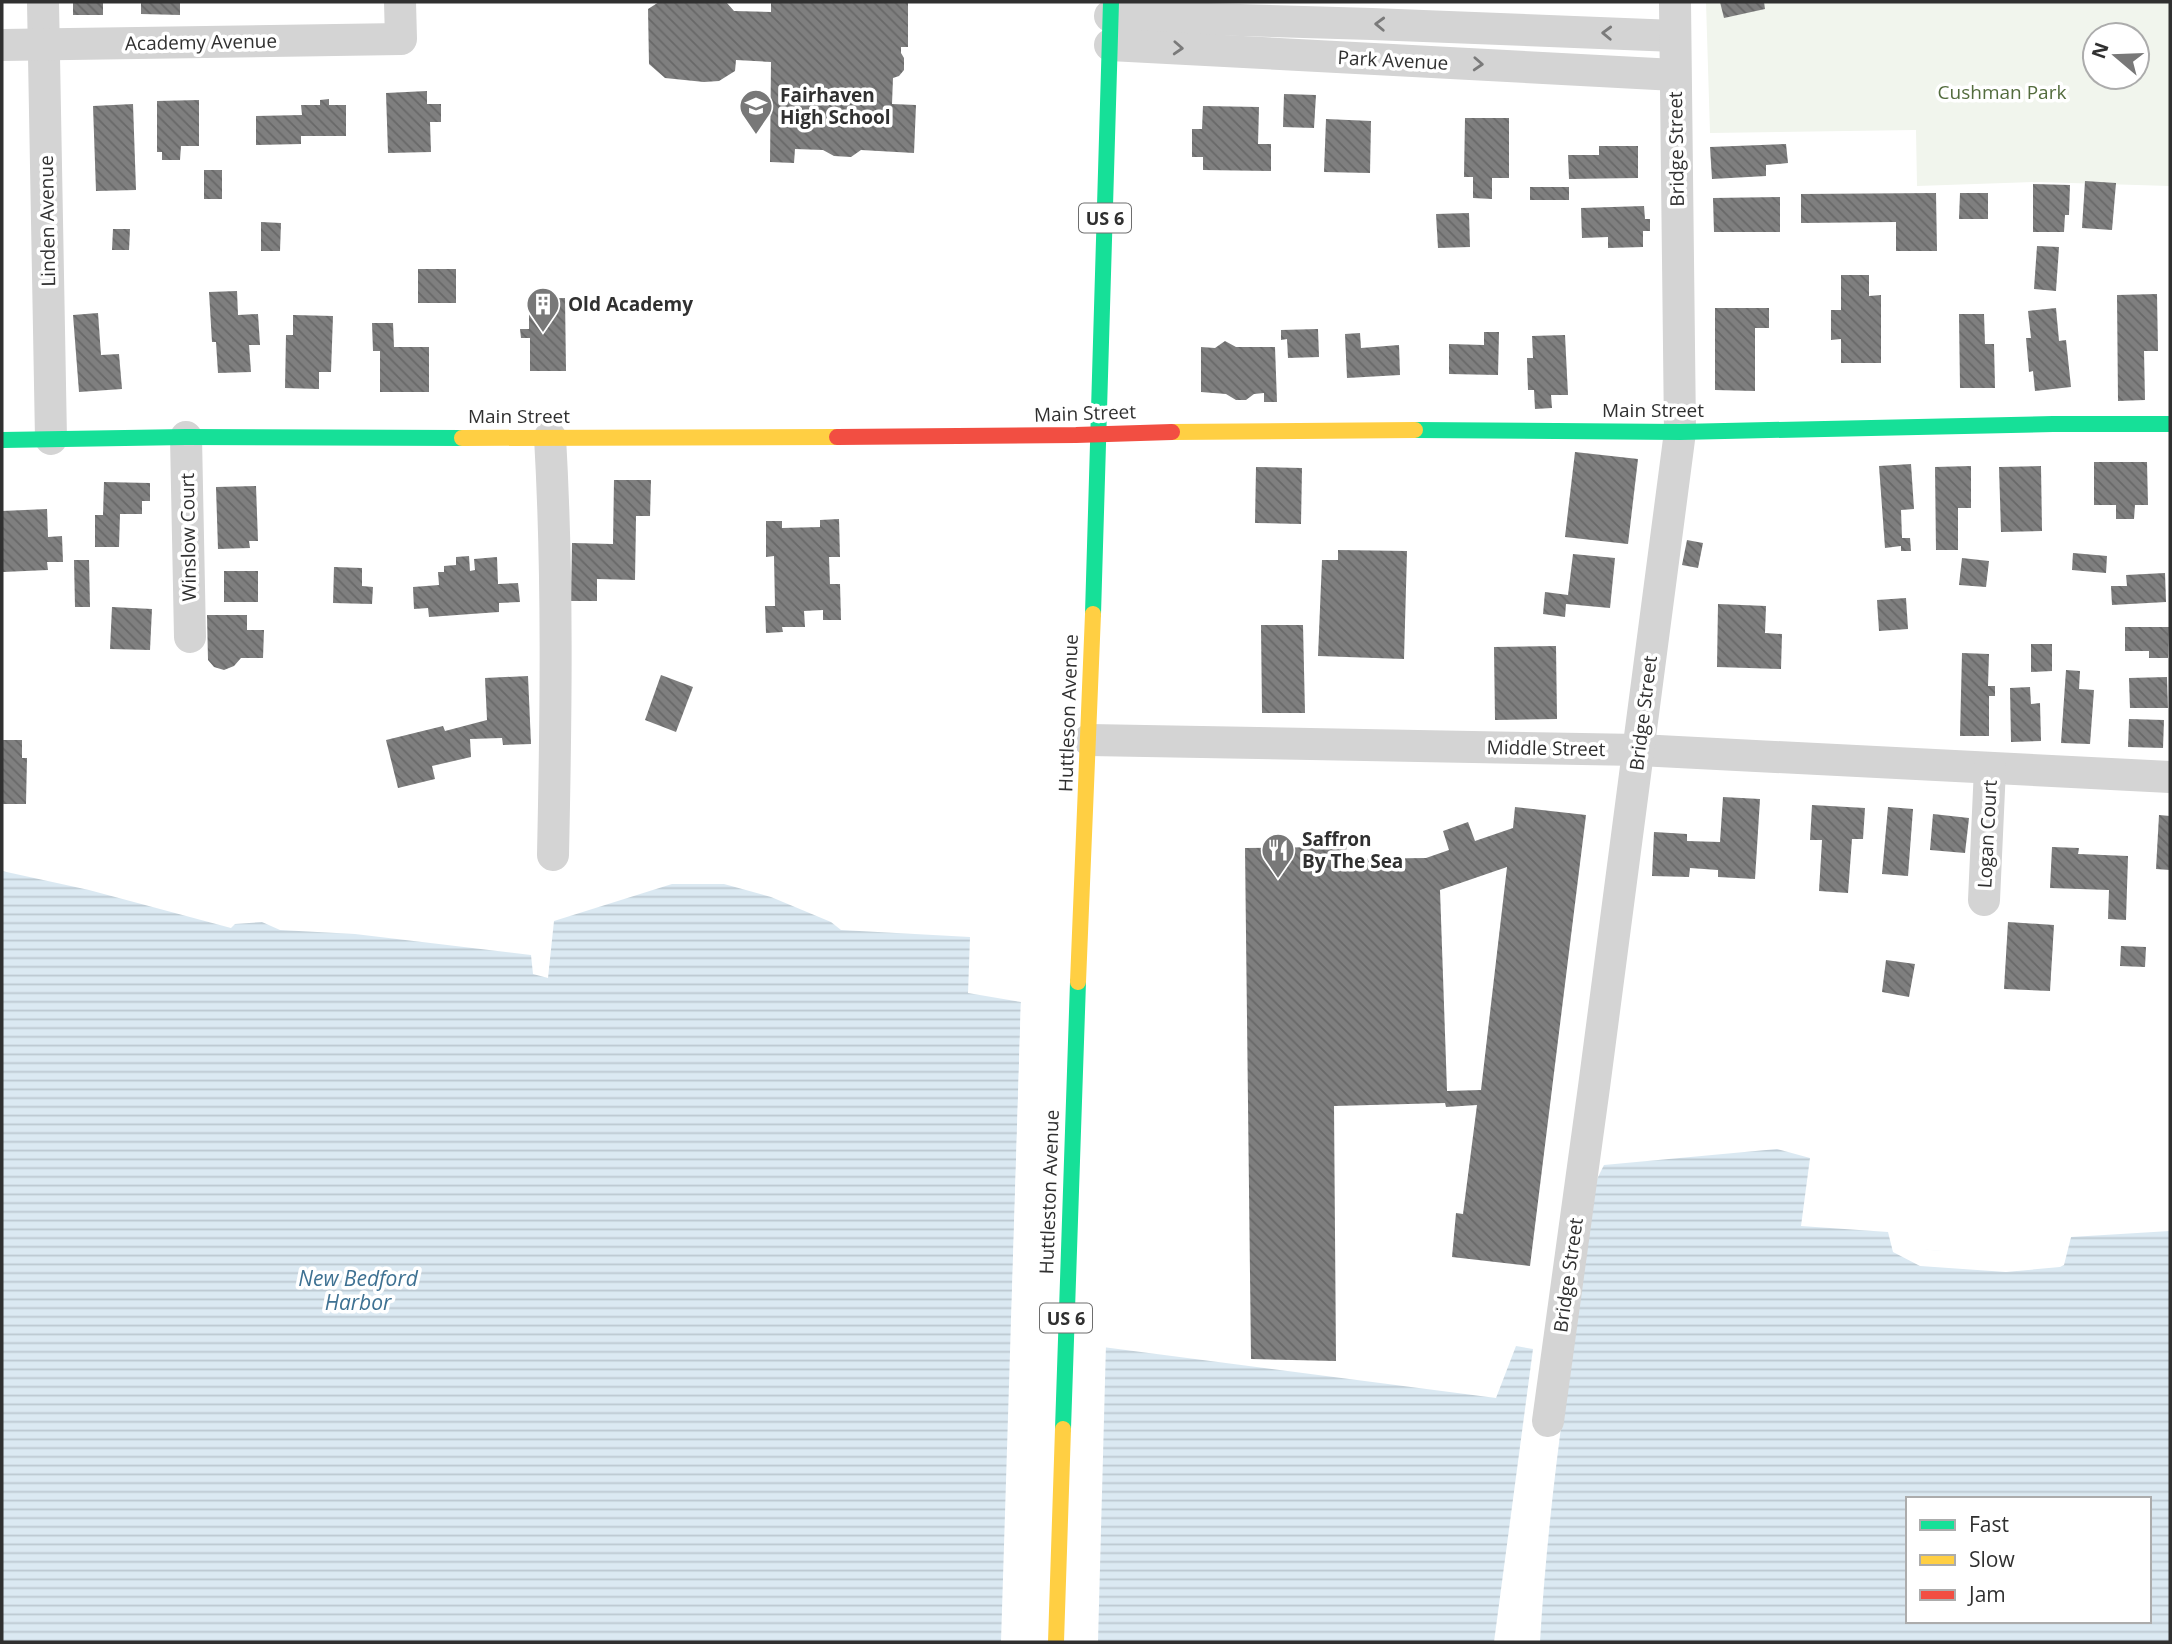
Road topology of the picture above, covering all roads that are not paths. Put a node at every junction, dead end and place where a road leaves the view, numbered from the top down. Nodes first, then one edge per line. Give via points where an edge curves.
1 (43, 2) edge
2 (400, 2) edge
3 (1675, 2) edge
4 (1110, 21) edge
5 (1675, 36) junction
6 (2, 45) edge
7 (43, 45) junction
8 (1675, 75) junction
9 (2170, 424) edge
10 (1680, 432) junction
11 (1098, 434) junction
12 (186, 437) junction
13 (550, 437) junction
14 (51, 439) junction
15 (2, 440) edge
16 (190, 637) dead end
17 (1089, 740) junction
18 (1639, 750) junction
19 (1990, 768) junction
20 (2170, 777) edge
21 (553, 855) dead end
22 (1984, 900) dead end
23 (1077, 994) joint
24 (1548, 1421) dead end
25 (1056, 1642) edge

1 - 7 street, Linden Avenue
2 - 7 street, Academy Avenue via 401,39
3 - 5 street, Bridge Street
5 -> 4 street via 1372,24
4 -> 8 street, Park Avenue
4 - 11 main road, US 6
5 - 8 street, Bridge Street
6 - 7 street, Academy Avenue
7 - 14 street, Linden Avenue
8 - 10 street, Bridge Street
9 - 10 main road, Main Street
10 - 11 main road, Main Street
10 - 18 street, Bridge Street
11 - 13 main road, Main Street
11 - 17 main road, Huttleson Avenue / US 6
12 - 13 main road, Main Street
12 - 14 main road, Main Street
12 - 16 street, Winslow Court
13 - 21 street via 555,541
14 - 15 main road, Main Street
17 - 18 street, Middle Street
17 - 23 main road, Huttleson Avenue / US 6
18 - 19 street, Middle Street
18 - 24 street, Bridge Street
19 - 20 street, Middle Street
19 - 22 street, Logan Court
23 - 25 main road, Huttleston Avenue / US 6

